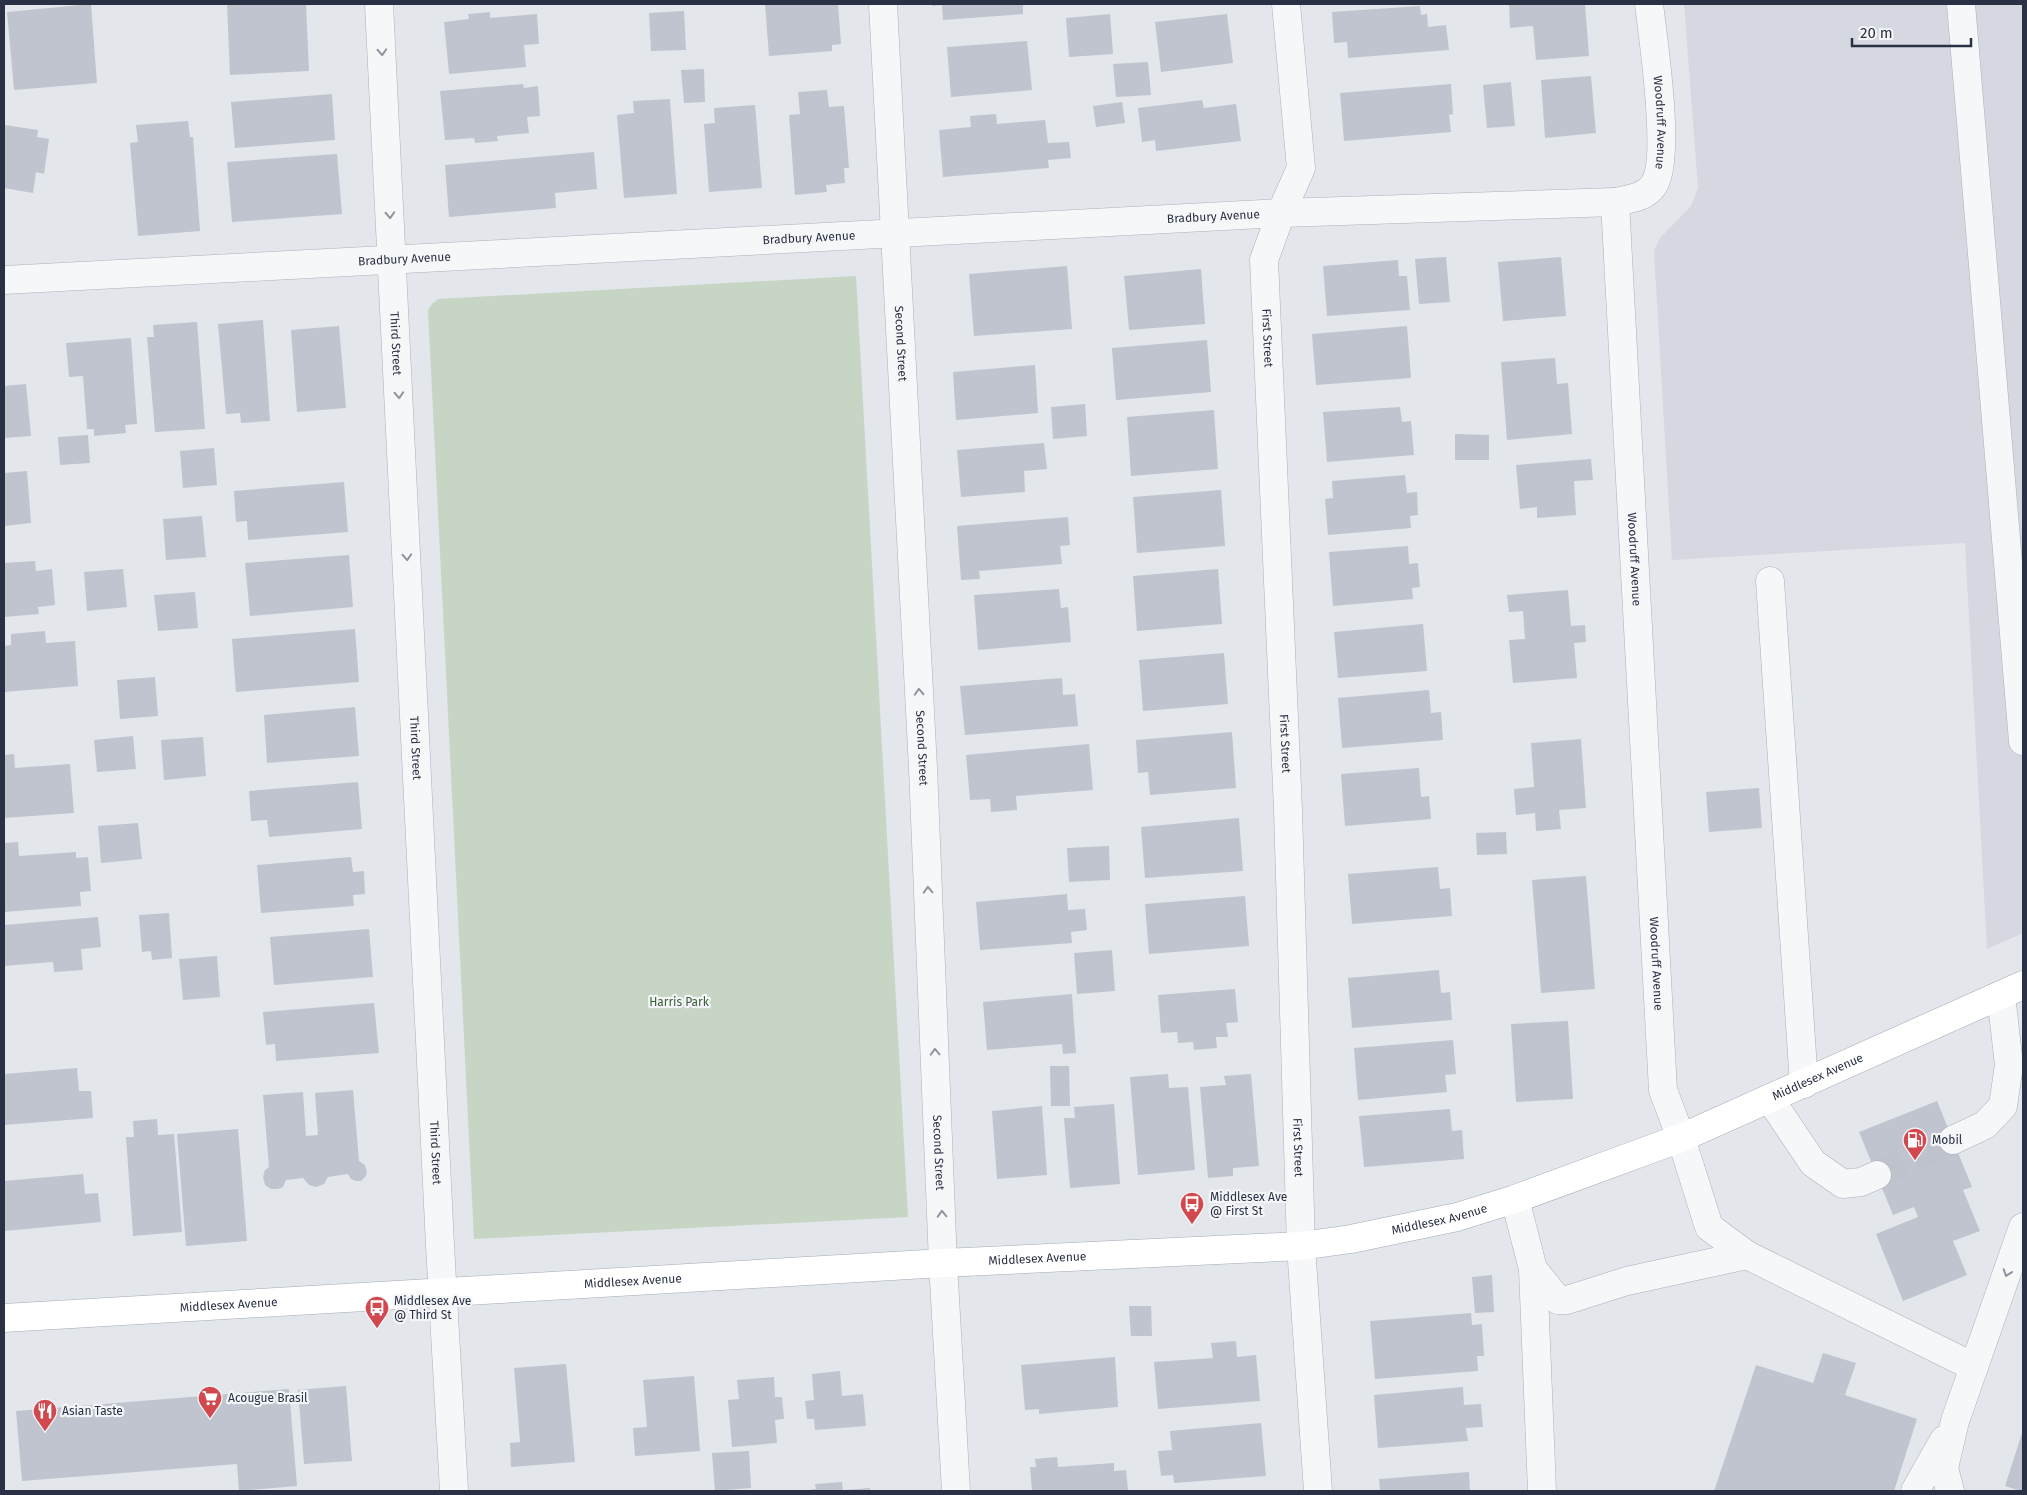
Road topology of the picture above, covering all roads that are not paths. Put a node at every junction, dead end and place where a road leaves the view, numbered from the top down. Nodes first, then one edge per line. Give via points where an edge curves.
1 (379, 4) edge
2 (883, 4) edge
3 (1286, 4) edge
4 (1650, 4) edge
5 (1961, 4) edge
6 (1616, 202) junction
7 (1281, 213) junction
8 (894, 232) junction
9 (392, 261) junction
10 (4, 280) edge
11 (1770, 581) dead end
12 (2023, 741) edge
13 (2012, 990) edge
14 (1804, 1084) junction
15 (1770, 1099) junction
16 (1681, 1138) junction
17 (1953, 1140) tunnel mouth
18 (1877, 1175) tunnel mouth
19 (1515, 1199) junction
20 (2023, 1227) edge
21 (1301, 1246) junction
22 (1747, 1255) junction
23 (944, 1263) junction
24 (1533, 1269) junction
25 (443, 1293) junction
26 (4, 1318) edge
27 (1974, 1367) junction
28 (1955, 1421) junction
29 (454, 1491) edge
30 (956, 1491) edge
31 (1318, 1491) edge
32 (1542, 1491) edge
33 (1915, 1491) edge
34 (1950, 1491) edge

1 -> 9 street, Third Street
2 - 8 street, Second Street
3 - 7 street, First Street via 1302,168
4 - 6 street, Woodruff Avenue via 1662,124 1661,166 1653,186 1638,198
5 - 12 street
6 - 7 street, Bradbury Avenue
6 - 16 street, Woodruff Avenue via 1663,1090
7 - 8 street, Bradbury Avenue
7 - 21 street, First Street via 1264,260 1288,810
8 - 9 street, Bradbury Avenue
23 -> 8 street, Second Street via 923,768
9 - 10 street, Bradbury Avenue
9 -> 25 street, Third Street
11 - 14 street
13 - 14 main road, Middlesex Avenue
13 - 17 street via 2009,1065 2003,1106 1985,1125
14 - 15 main road, Middlesex Avenue
15 - 16 main road, Middlesex Avenue
15 - 18 street via 1813,1163 1843,1184 1861,1182
16 - 19 main road, Middlesex Avenue
16 - 22 street, Woodruff Avenue via 1709,1227
19 - 21 main road, Middlesex Avenue via 1456,1217
19 - 24 street
20 -> 27 street
21 - 23 main road, Middlesex Avenue
21 - 31 street, First Street
22 - 24 street via 1627,1281 1567,1300 1558,1300
22 - 27 street, Woodruff Avenue
23 - 25 main road, Middlesex Avenue
23 - 30 street, Second Street
24 - 32 street
25 - 26 main road, Middlesex Avenue
25 - 29 street, Third Street
27 - 28 street
28 - 33 street
28 - 34 street via 1944,1468

